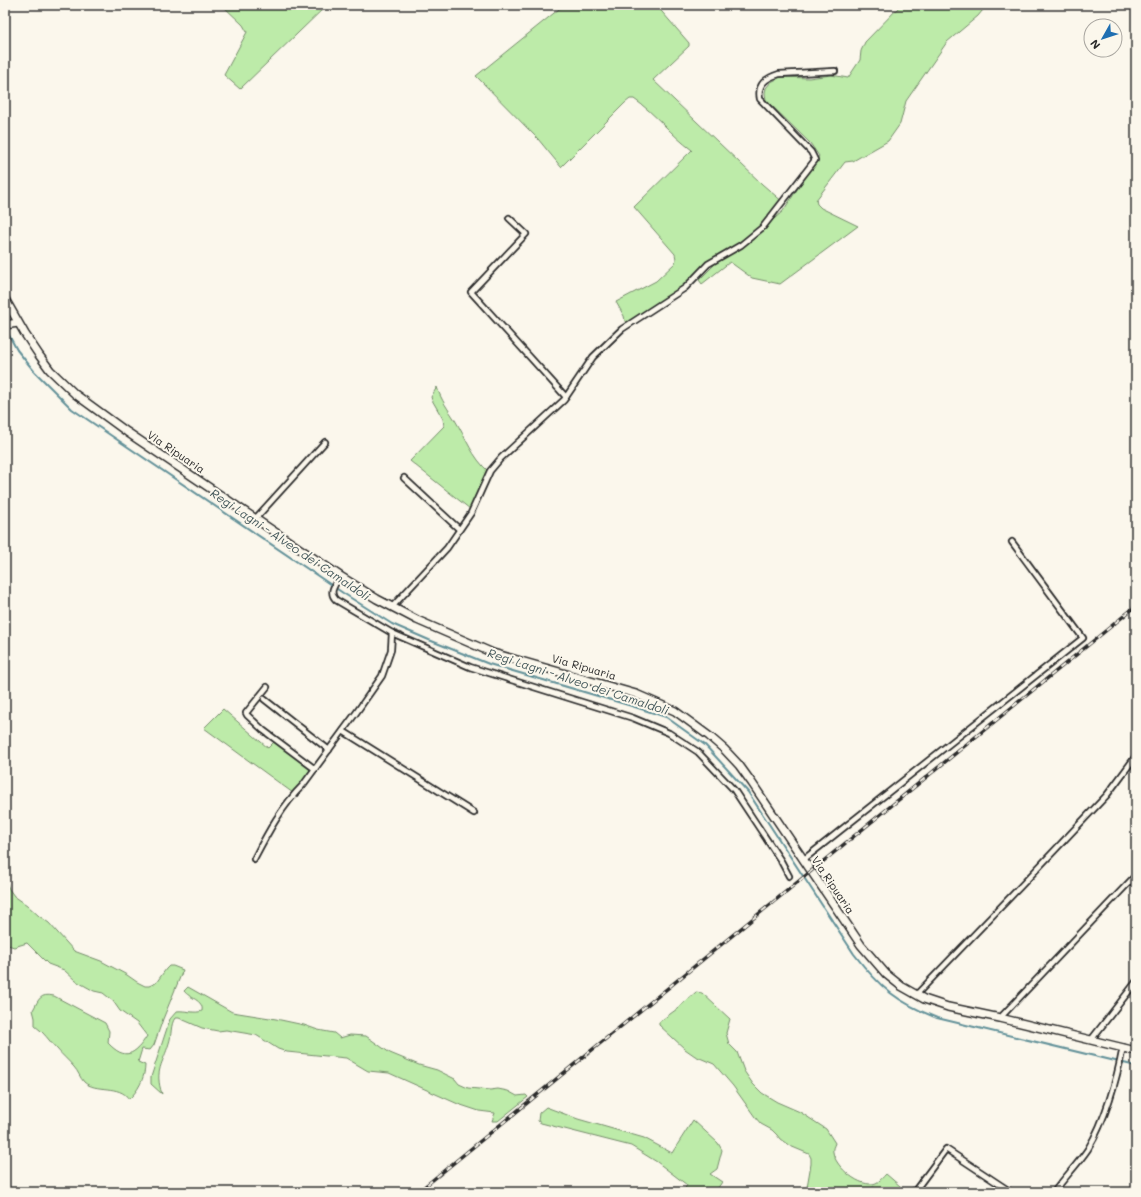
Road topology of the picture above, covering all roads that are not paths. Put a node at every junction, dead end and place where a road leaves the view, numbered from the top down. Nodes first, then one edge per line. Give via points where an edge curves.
1 (835, 71) dead end
2 (509, 218) dead end
3 (5, 299) edge
4 (12, 324) edge
5 (566, 397) junction
6 (325, 442) dead end
7 (404, 478) dead end
8 (254, 518) junction
9 (459, 530) junction
10 (1012, 542) dead end
11 (338, 579) junction
12 (392, 607) junction
13 (392, 633) junction
14 (267, 687) dead end
15 (264, 699) dead end
16 (343, 731) junction
17 (329, 750) junction
18 (1136, 756) edge
19 (315, 768) junction
20 (474, 813) dead end
21 (254, 859) dead end
22 (803, 860) junction
23 (1136, 875) edge
24 (789, 876) dead end
25 (1136, 982) edge
26 (916, 995) junction
27 (1000, 1018) junction
28 (1092, 1040) junction
29 (1123, 1050) junction
30 (1136, 1051) edge
31 (914, 1192) edge
32 (1011, 1192) edge
33 (1054, 1192) edge

1 - 5 street via 780,74 762,83 760,99 811,152 815,160 763,227 740,245 708,264 685,288 622,329 593,357
2 - 5 street via 526,234 471,292
3 - 4 street, Via Ripuaria
4 - 8 street, Via Ripuaria via 75,394
5 - 9 street via 501,458 490,472 471,513
6 - 8 street
7 - 9 street
8 - 11 street, Via Ripuaria
9 - 12 street via 447,548
10 - 22 street via 1083,638
11 - 12 street, Via Ripuaria
11 - 13 street via 331,593 336,600
12 - 22 street, Via Ripuaria via 442,632 493,653 636,694 675,711 709,736 739,764
13 - 16 street via 391,650 382,676
13 - 24 street via 470,667 633,718 675,737 698,752 734,790
14 - 19 street via 247,715
15 - 17 street
16 - 17 street
16 - 20 street
17 - 19 street
18 - 26 street via 1107,795
19 - 21 street via 282,810
22 - 26 street, Via Ripuaria via 875,963 901,986
23 - 27 street
25 - 28 street
26 - 27 street, Via Ripuaria via 948,1008
27 - 28 street, Via Ripuaria
28 - 29 street, Via Ripuaria
29 - 30 street, Via Ripuaria
29 - 33 street via 1110,1097 1088,1148
31 - 32 street via 946,1149

